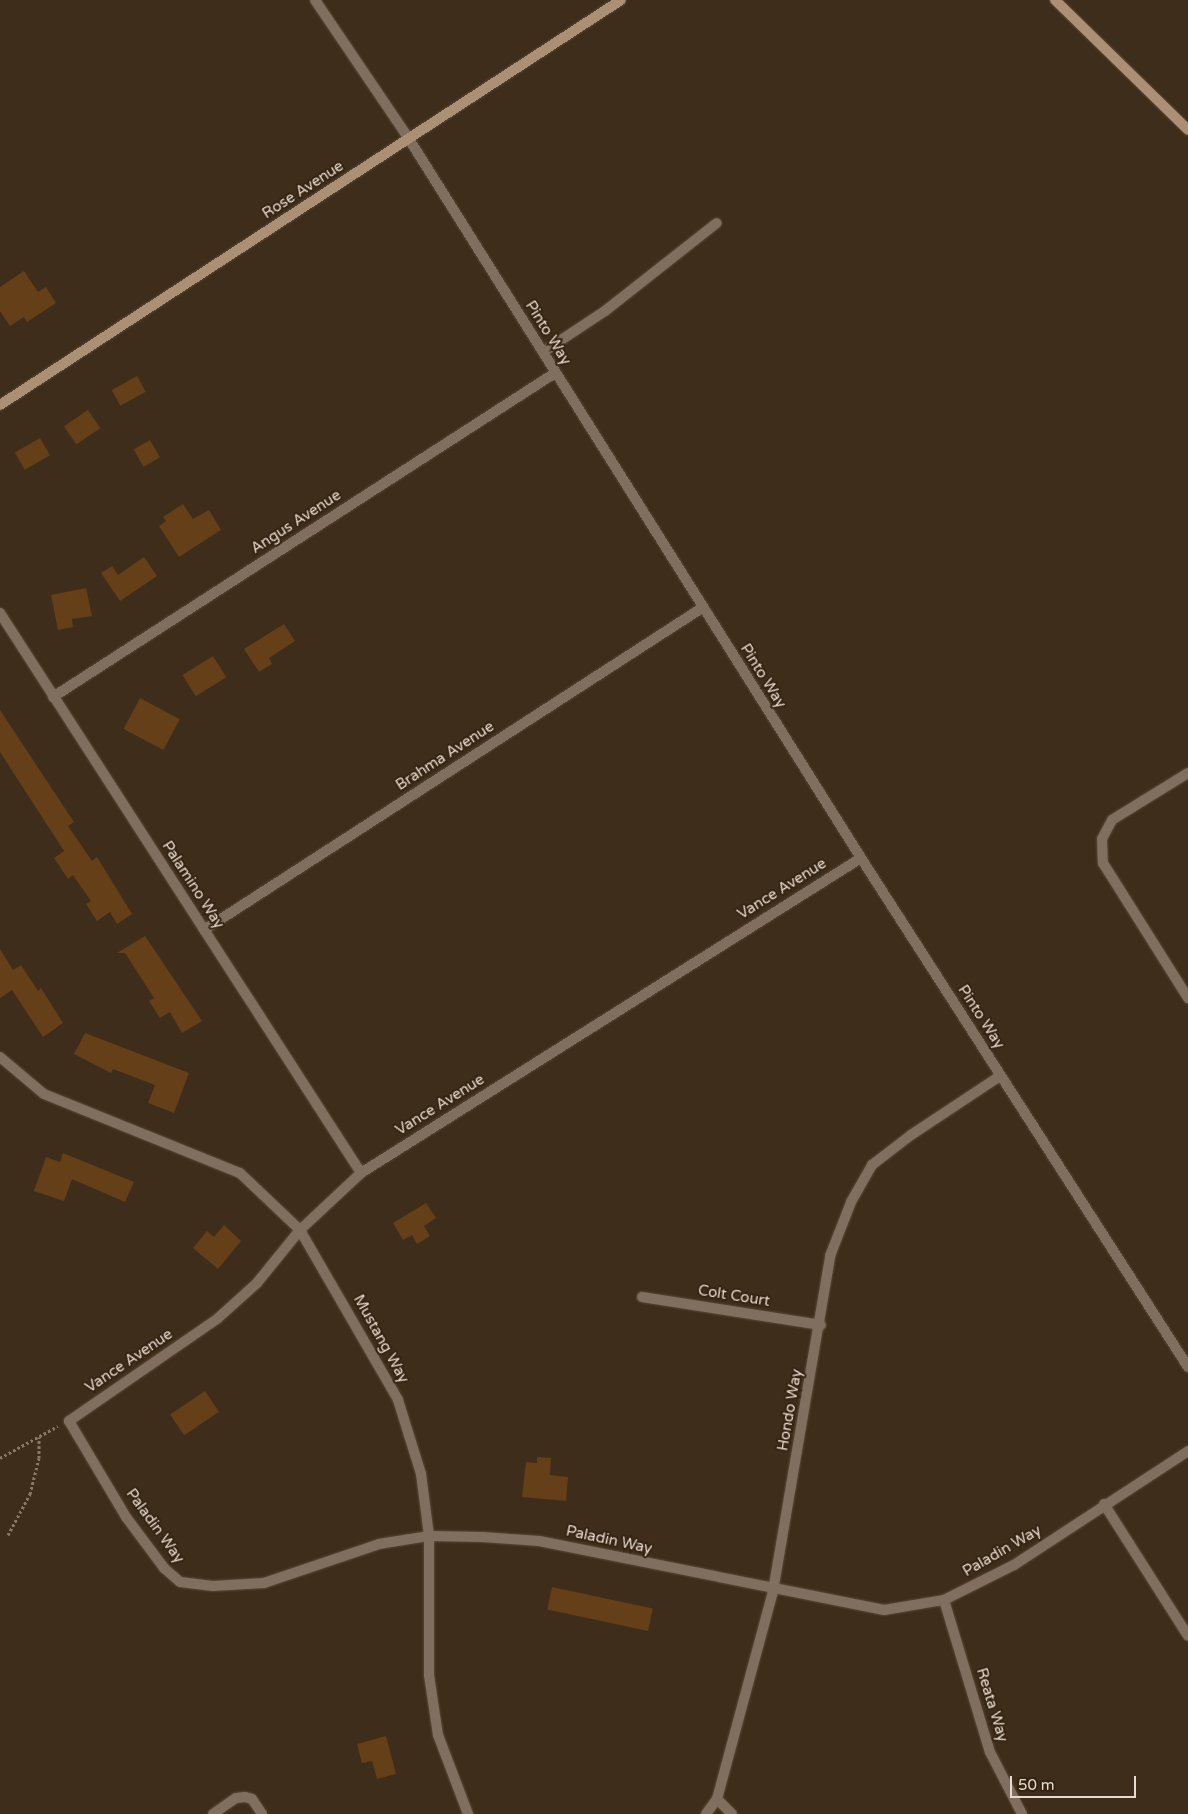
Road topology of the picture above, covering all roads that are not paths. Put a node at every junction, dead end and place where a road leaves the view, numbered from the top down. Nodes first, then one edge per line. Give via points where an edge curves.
1 (315, 0) edge
2 (621, 0) edge
3 (1055, 0) edge
4 (1188, 130) edge
5 (409, 139) junction
6 (717, 223) dead end
7 (542, 352) junction
8 (555, 372) junction
9 (0, 404) edge
10 (702, 608) junction
11 (0, 613) edge
12 (53, 697) junction
13 (1188, 773) edge
14 (861, 858) junction
15 (204, 930) junction
16 (1188, 998) edge
17 (0, 1057) edge
18 (1000, 1076) junction
19 (361, 1173) junction
20 (300, 1230) junction
21 (642, 1298) dead end
22 (820, 1325) junction
23 (1188, 1366) edge
24 (68, 1421) joint
25 (1188, 1451) edge
26 (1104, 1504) junction
27 (429, 1536) junction
28 (772, 1591) junction
29 (944, 1600) junction
30 (1188, 1636) edge
31 (717, 1799) junction
32 (213, 1814) edge
33 (262, 1814) edge
34 (468, 1814) edge
35 (706, 1814) edge
36 (732, 1814) edge
37 (1022, 1814) edge

1 - 5 street, Pinto Way
2 - 5 street, Rose Avenue
3 - 4 street
5 - 7 street, Pinto Way
5 - 9 street, Rose Avenue
6 - 7 street via 605,311
7 - 8 street, Pinto Way
8 - 10 street, Pinto Way
8 - 12 street, Angus Avenue
10 - 14 street, Pinto Way
10 - 15 street, Brahma Avenue
11 - 12 street, Palamino Way
12 - 15 street, Palamino Way
13 - 16 street via 1112,820 1102,839 1102,863
14 - 18 street, Pinto Way
14 - 19 street, Vance Avenue
15 - 19 street, Palamino Way
17 - 20 street, Mustang Way via 44,1094 240,1173
18 - 22 street, Hondo Way via 910,1135 872,1166 851,1202 830,1256
18 - 23 street, Pinto Way
19 - 20 street, Vance Avenue
20 - 24 street, Vance Avenue via 257,1283 217,1319
20 - 27 street, Mustang Way via 398,1400 421,1474
21 - 22 street, Colt Court
22 - 28 street, Hondo Way
24 - 27 street, Paladin Way via 126,1517 164,1568 180,1582 213,1586 264,1583 379,1544
25 - 26 street, Paladin Way
26 - 29 street, Paladin Way via 1014,1565
26 - 30 street
27 - 28 street, Paladin Way via 539,1540
27 - 34 street, Mustang Way via 429,1675 438,1735
28 - 29 street, Paladin Way via 884,1610
28 - 31 street, Hondo Way
29 - 37 street, Reata Way via 990,1752
31 - 35 street, Hondo Way
31 - 36 street
32 - 33 street via 236,1798 245,1797 252,1799

